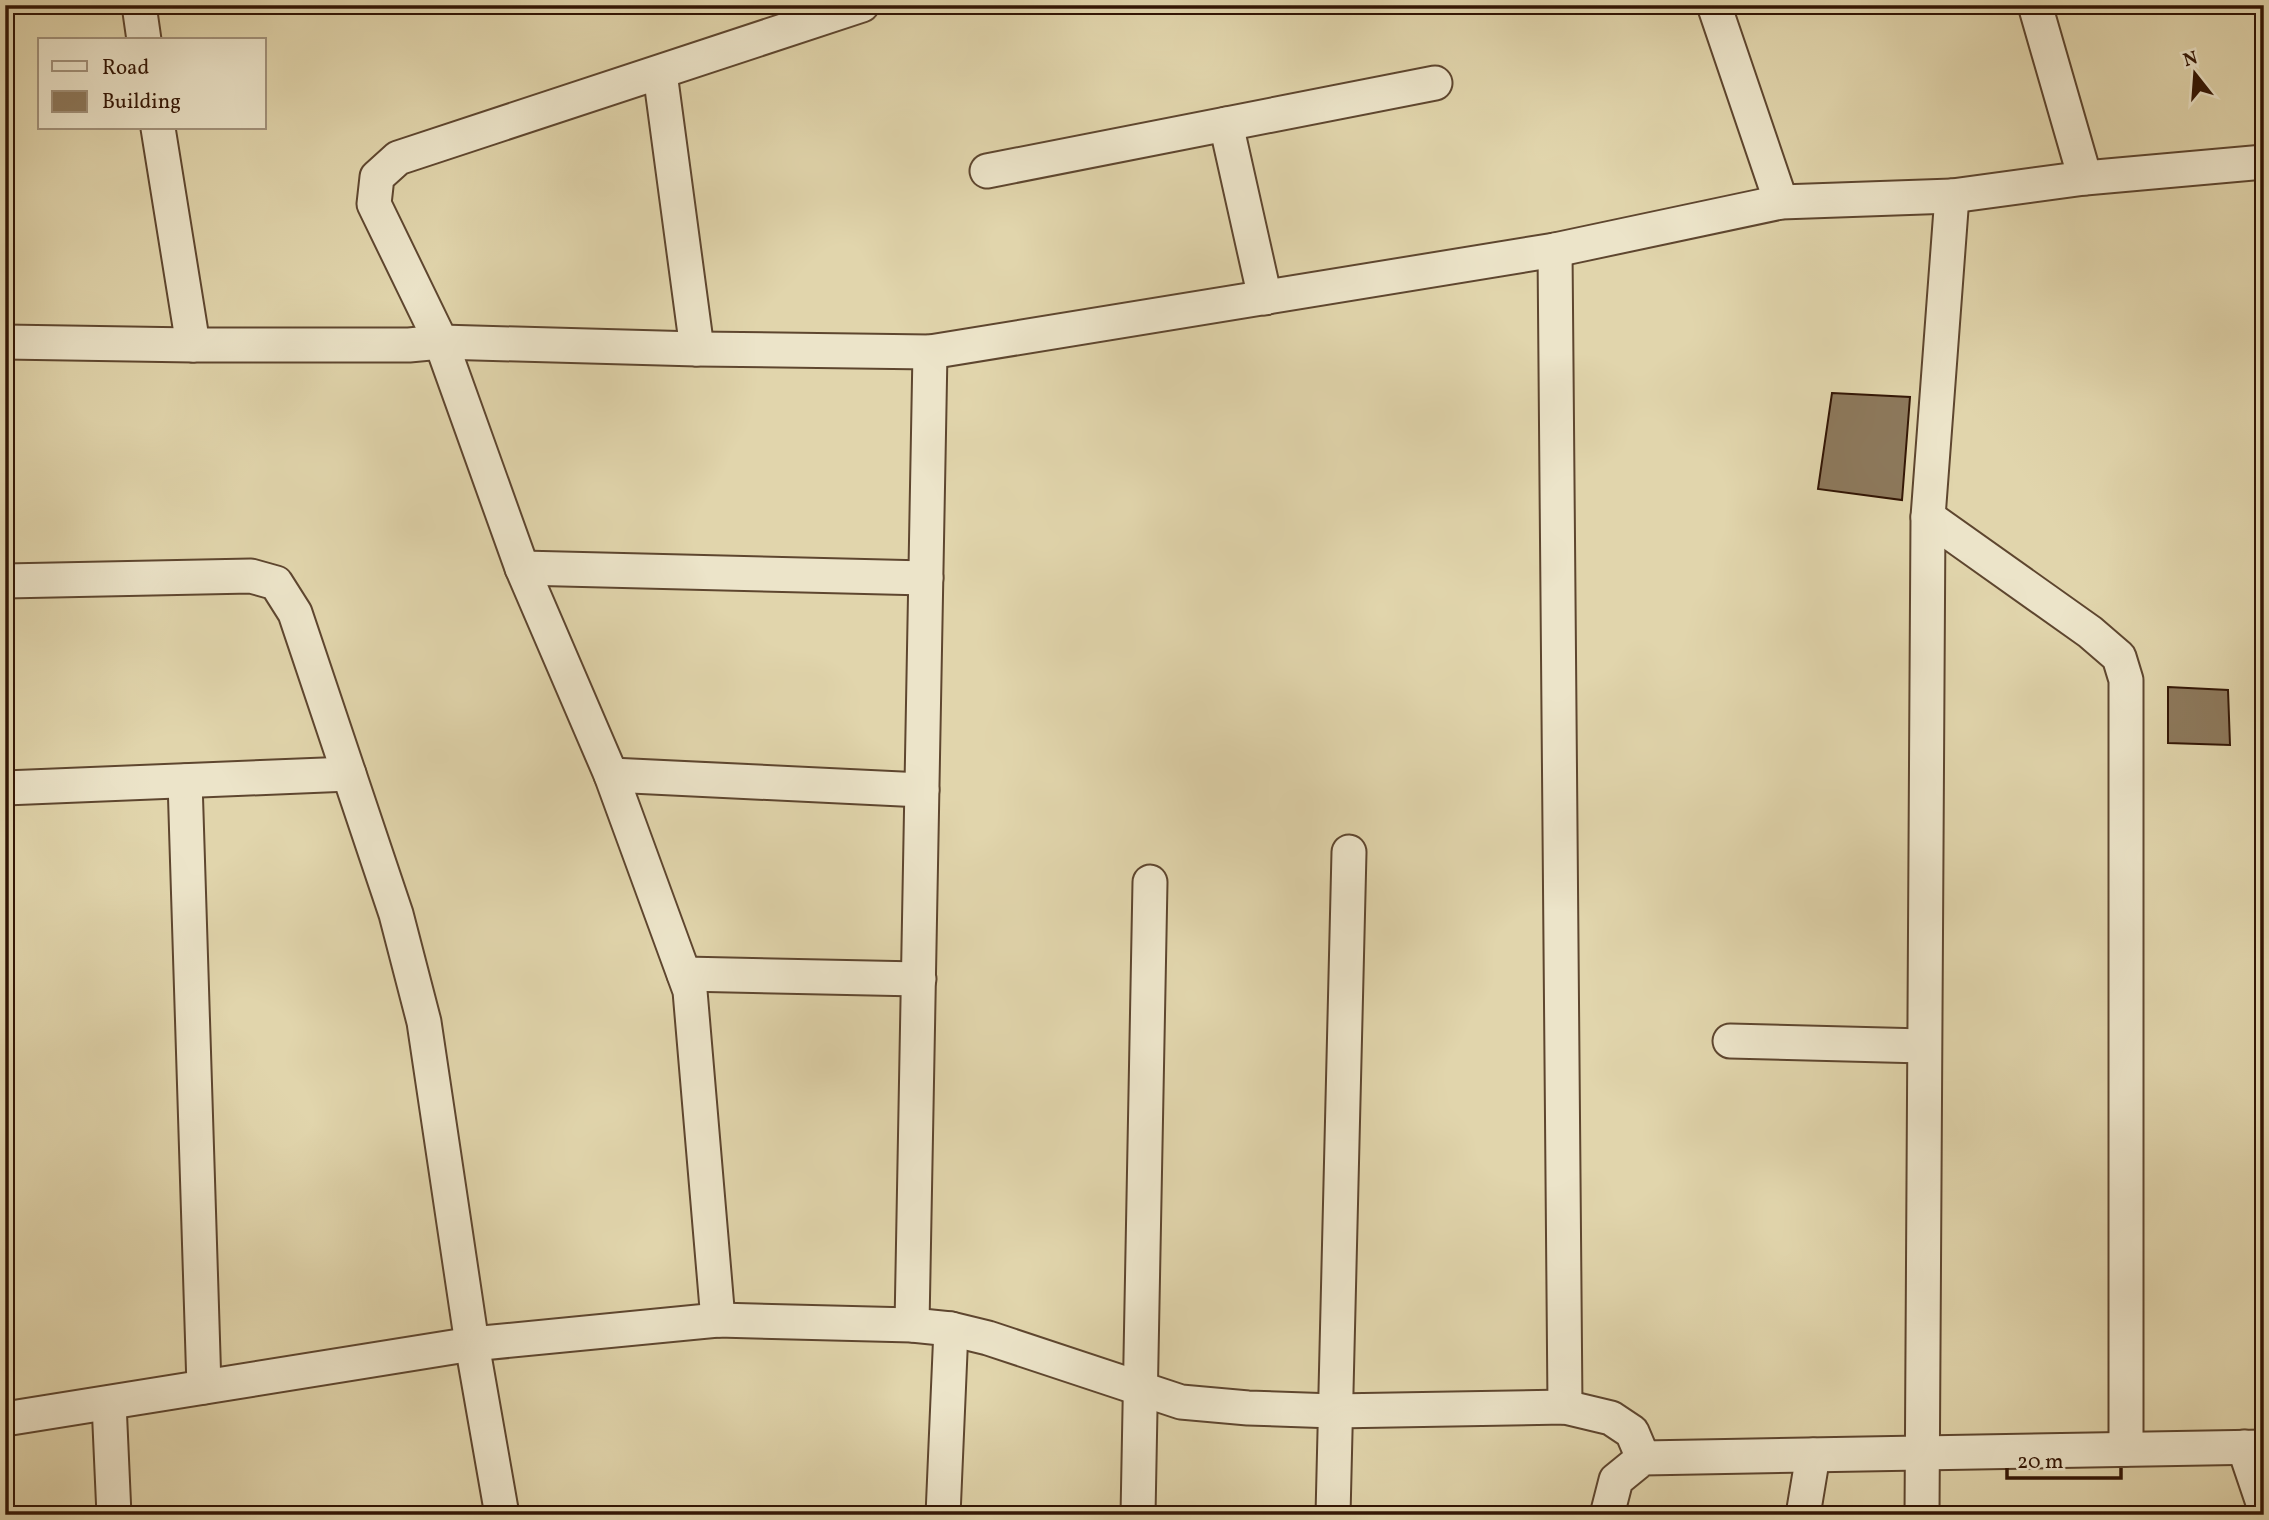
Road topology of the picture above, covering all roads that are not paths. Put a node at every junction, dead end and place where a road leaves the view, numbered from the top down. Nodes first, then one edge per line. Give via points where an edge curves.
1 (139, 5) edge
2 (862, 5) edge
3 (1714, 5) edge
4 (2035, 5) edge
5 (144, 38) edge
6 (660, 73) junction
7 (1434, 83) dead end
8 (1226, 124) junction
9 (158, 130) edge
10 (2264, 162) edge
11 (987, 171) dead end
12 (2085, 178) junction
13 (1952, 196) junction
14 (1781, 202) junction
15 (1555, 250) junction
16 (1265, 298) junction
17 (441, 341) junction
18 (5, 342) edge
19 (193, 345) junction
20 (696, 349) junction
21 (930, 352) junction
22 (1928, 517) junction
23 (522, 568) junction
24 (926, 578) junction
25 (5, 581) edge
26 (349, 774) junction
27 (611, 775) junction
28 (185, 781) junction
29 (5, 788) edge
30 (922, 790) junction
31 (1349, 852) dead end
32 (1150, 882) dead end
33 (684, 974) junction
34 (919, 979) junction
35 (1730, 1041) dead end
36 (1924, 1046) junction
37 (718, 1320) junction
38 (912, 1325) junction
39 (951, 1329) junction
40 (472, 1344) junction
41 (204, 1387) junction
42 (1139, 1390) junction
43 (109, 1402) junction
44 (1565, 1407) junction
45 (1335, 1411) junction
46 (5, 1419) edge
47 (2254, 1447) edge
48 (2126, 1449) junction
49 (1922, 1453) junction
50 (1813, 1455) junction
51 (1643, 1458) junction
52 (2264, 1506) edge
53 (114, 1515) edge
54 (502, 1515) edge
55 (943, 1515) edge
56 (1138, 1515) edge
57 (1333, 1515) edge
58 (1607, 1515) edge
59 (1803, 1515) edge
60 (1922, 1515) edge

1 - 5 street
2 - 6 street
3 - 14 street
4 - 12 street
6 - 17 street via 398,158 377,177 374,204
6 - 20 street
7 - 8 street
8 - 11 street
8 - 16 street
9 - 19 street
10 - 12 street
12 - 13 street
13 - 14 street
13 - 22 street
14 - 15 street
15 - 16 street
15 - 44 street
16 - 21 street
17 - 19 street
17 - 20 street
17 - 23 street
18 - 19 street
20 - 21 street
21 - 24 street
22 - 36 street
22 - 48 street via 2090,632 2119,657 2126,680
23 - 24 street
23 - 27 street
24 - 30 street
25 - 26 street via 251,576 276,583 295,613
26 - 28 street
26 - 40 street via 396,914 424,1023
27 - 30 street
27 - 33 street
28 - 29 street
28 - 41 street
30 - 34 street
31 - 45 street
32 - 42 street
33 - 34 street
33 - 37 street via 690,991
34 - 38 street
35 - 36 street
36 - 49 street
37 - 38 street
37 - 40 street
38 - 39 street
39 - 42 street
39 - 55 street
40 - 41 street
40 - 54 street
41 - 43 street
42 - 45 street via 1181,1402
42 - 56 street
43 - 46 street
43 - 53 street
44 - 45 street
44 - 51 street via 1611,1419 1632,1432
45 - 57 street
47 - 48 street
47 - 52 street
48 - 49 street
49 - 50 street
49 - 60 street
50 - 51 street
50 - 59 street
51 - 58 street via 1616,1480

